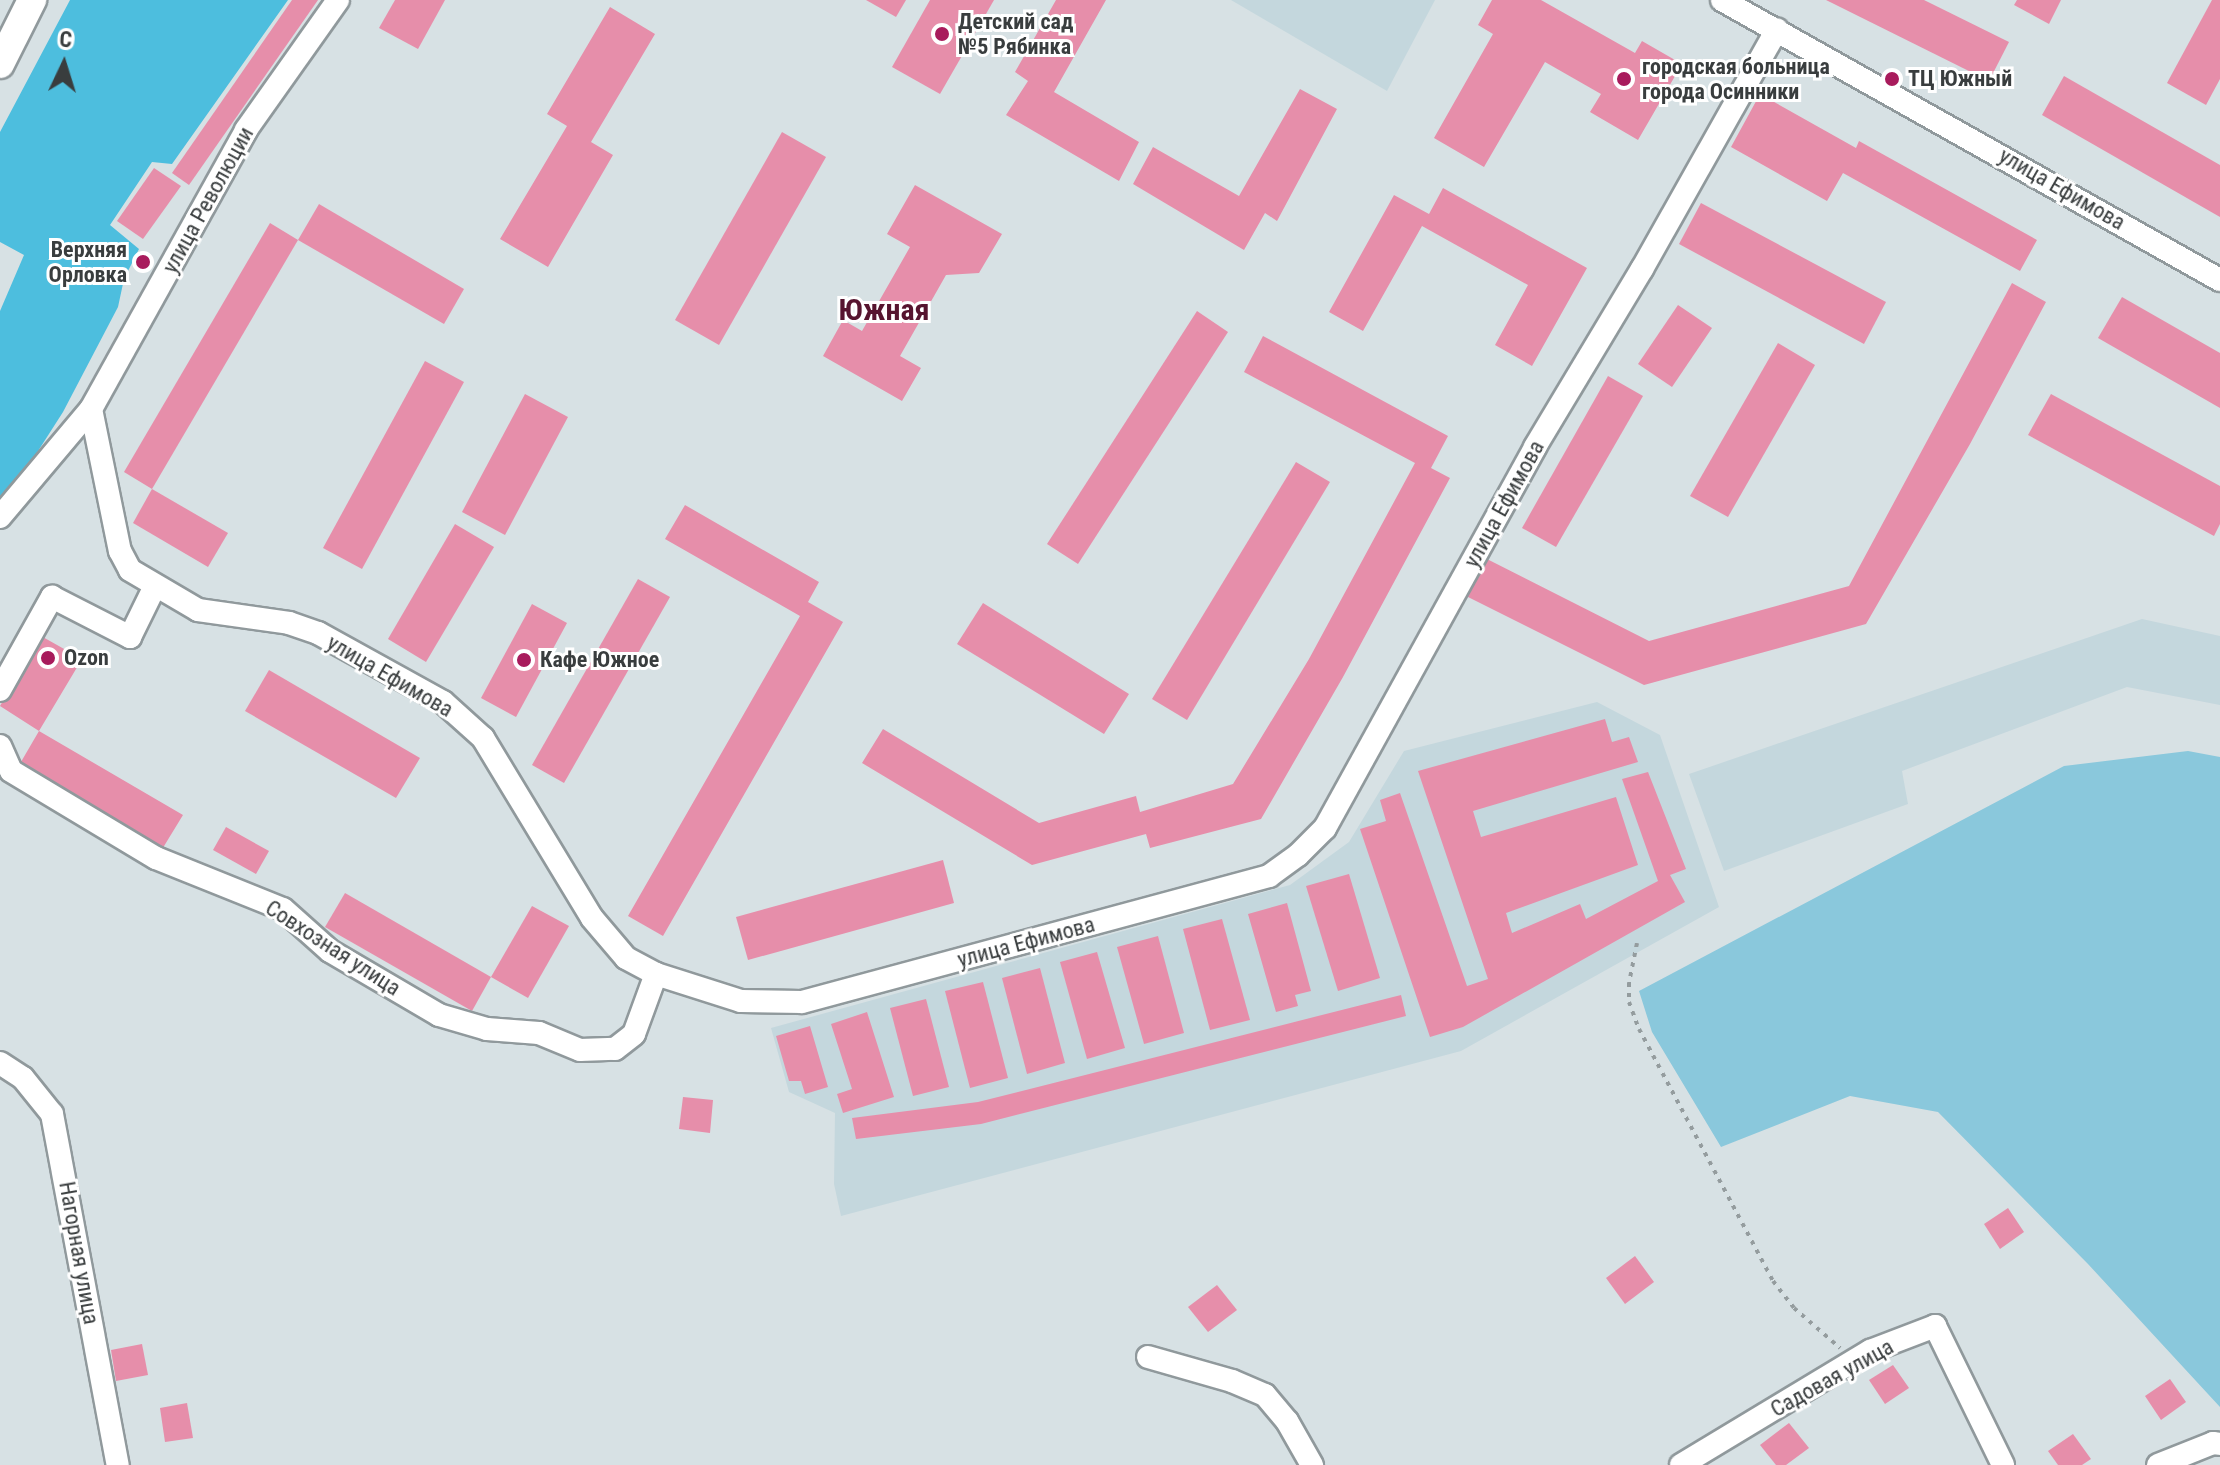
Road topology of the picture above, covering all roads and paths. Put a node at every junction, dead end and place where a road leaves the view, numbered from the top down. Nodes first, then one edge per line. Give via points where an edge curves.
1 (32, 0) edge
2 (338, 0) edge
3 (1722, 0) edge
4 (1777, 29) junction
5 (0, 64) edge
6 (2220, 280) edge
7 (91, 409) junction
8 (0, 517) edge
9 (155, 586) junction
10 (0, 690) edge
11 (0, 746) edge
12 (1637, 943) dead end
13 (656, 974) junction
14 (0, 1063) edge
15 (1148, 1357) dead end
16 (1854, 1361) junction
17 (2220, 1444) edge
18 (118, 1465) edge
19 (1312, 1465) edge
20 (1681, 1465) edge
21 (2003, 1465) edge
22 (2158, 1465) edge

1 - 5 main road
2 - 7 street, улица Революции via 246,130
3 - 4 street, улица Ефимова
4 - 6 street, улица Ефимова
4 - 13 street, улица Ефимова via 1535,447 1325,828 1298,855 1269,876 802,1002 741,1001
7 - 8 street, улица Революции
7 - 9 street, улица Ефимова via 120,551 130,570
9 - 10 street via 130,637 52,597
9 - 13 street, улица Ефимова via 198,610 289,623 318,633 443,702 483,738 592,918 626,958
11 - 13 street, Совхозная улица via 11,771 156,858 283,909 330,951 439,1015 487,1029 539,1033 580,1050 615,1049 634,1034
12 - 16 path via 1629,1002 1639,1029 1773,1281 1794,1308
14 - 18 street, Нагорная улица via 23,1078 52,1114
15 - 19 street via 1265,1395
16 - 20 street, Садовая улица
16 - 21 street, Садовая улица via 1935,1326
17 - 22 street

